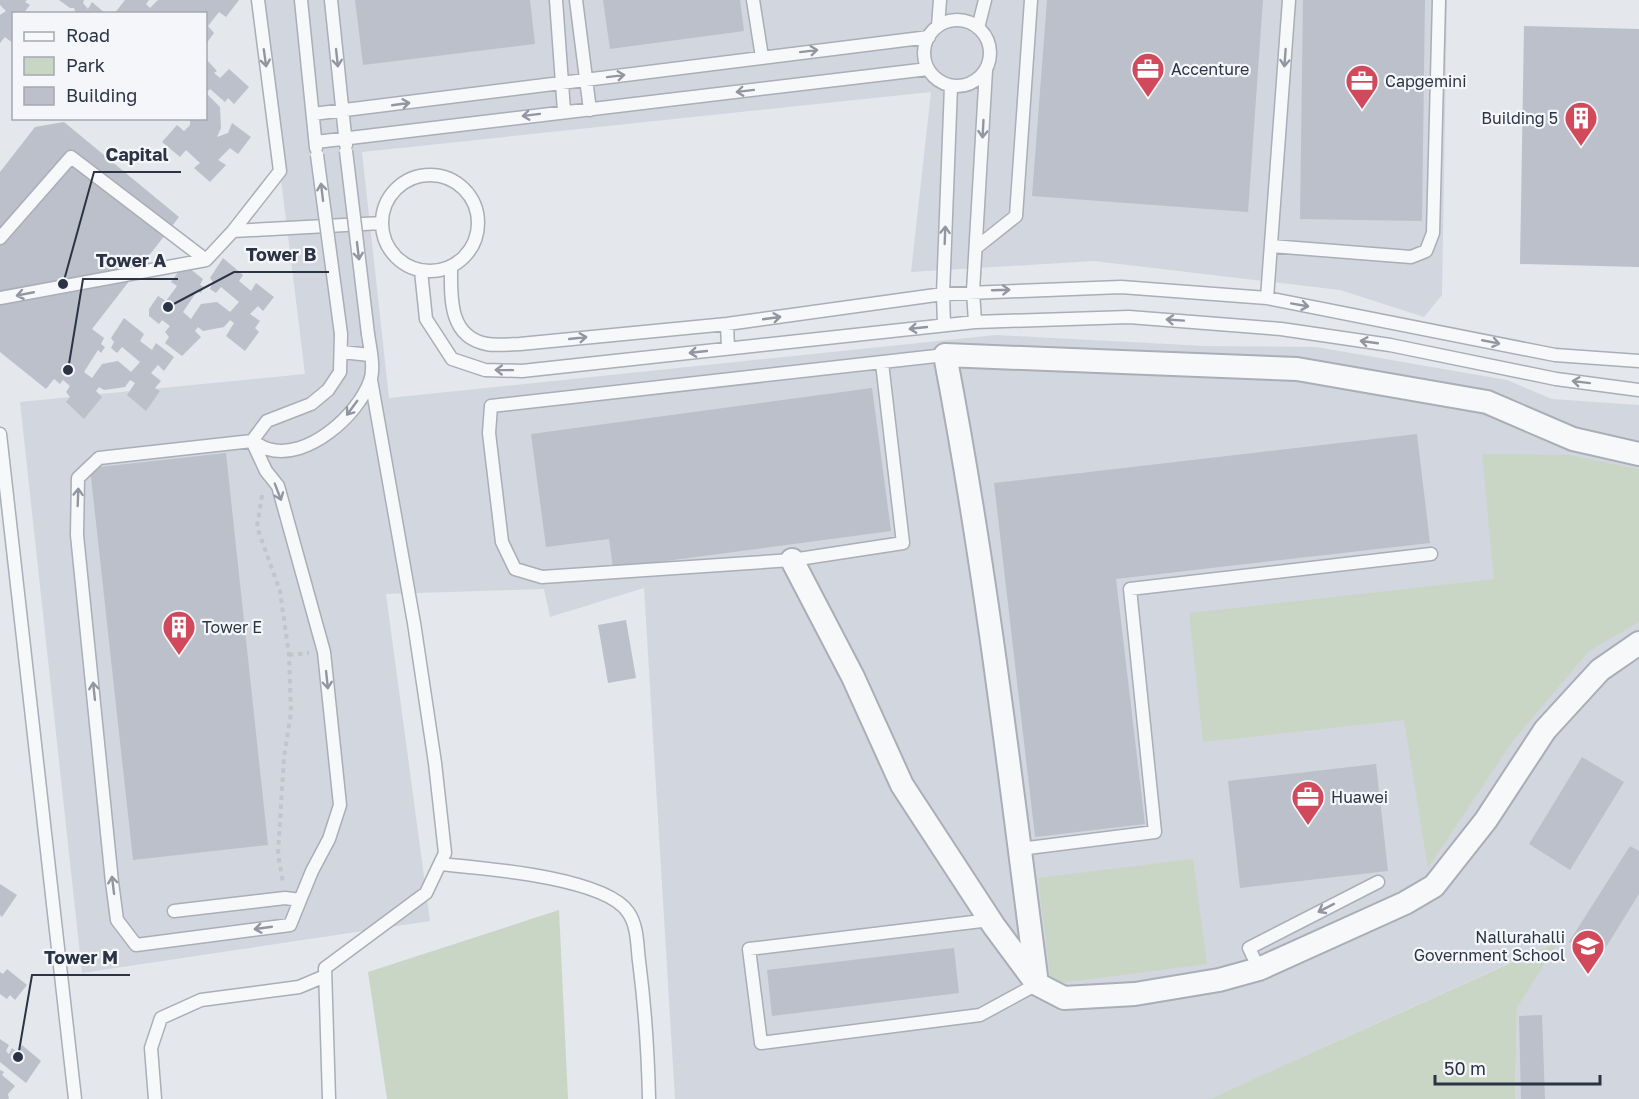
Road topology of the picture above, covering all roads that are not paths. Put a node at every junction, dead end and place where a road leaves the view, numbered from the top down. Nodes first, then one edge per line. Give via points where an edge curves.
1 (258, 0) edge
2 (301, 0) edge
3 (331, 0) edge
4 (556, 0) edge
5 (576, 0) edge
6 (753, 0) edge
7 (940, 0) edge
8 (985, 0) edge
9 (1031, 0) edge
10 (1289, 0) edge
11 (1439, 0) edge
12 (938, 26) junction
13 (978, 28) junction
14 (929, 36) junction
15 (762, 57) junction
16 (928, 69) junction
17 (986, 70) junction
18 (586, 80) junction
19 (564, 83) junction
20 (951, 86) junction
21 (590, 110) junction
22 (564, 111) junction
23 (343, 112) junction
24 (313, 114) junction
25 (346, 145) junction
26 (317, 149) junction
27 (382, 223) junction
28 (233, 231) junction
29 (0, 238) edge
30 (1271, 246) junction
31 (977, 248) junction
32 (206, 260) junction
33 (452, 267) junction
34 (421, 271) junction
35 (973, 291) junction
36 (942, 294) junction
37 (0, 298) edge
38 (1267, 298) junction
39 (975, 322) junction
40 (727, 324) junction
41 (944, 325) junction
42 (1407, 326) junction
43 (728, 348) junction
44 (1403, 348) junction
45 (342, 352) junction
46 (370, 355) junction
47 (945, 355) junction
48 (1639, 361) edge
49 (882, 363) junction
50 (371, 380) junction
51 (1639, 390) edge
52 (0, 434) edge
53 (252, 441) junction
54 (1639, 453) edge
55 (1431, 554) dead end
56 (792, 560) junction
57 (1639, 643) edge
58 (1020, 849) junction
59 (440, 864) junction
60 (1378, 882) dead end
61 (300, 900) junction
62 (174, 911) dead end
63 (990, 920) junction
64 (1259, 969) junction
65 (326, 976) junction
66 (1037, 984) junction
67 (75, 1099) edge
68 (155, 1099) edge
69 (329, 1099) edge
70 (650, 1099) edge

1 -> 28 lane via 280,171
2 - 24 lane
3 -> 23 lane
4 - 19 lane
5 - 18 lane
6 - 15 lane
7 - 12 lane
8 - 13 lane
9 - 31 lane via 1016,216
10 -> 30 lane
11 - 30 lane via 1433,233 1426,251 1411,257
12 - 13 lane via 966,21
12 - 14 lane
13 - 17 lane via 989,43
15 -> 14 lane
14 - 16 lane via 924,53
18 -> 15 lane
16 - 20 lane
16 -> 21 lane
17 - 20 lane via 971,83
17 -> 31 lane
18 - 19 lane
18 - 21 lane
19 - 22 lane
23 -> 19 lane
36 -> 20 lane
21 - 22 lane
22 -> 25 lane
23 - 24 lane
23 - 25 lane
24 - 26 lane
25 - 26 lane
25 -> 46 lane, bridge
45 -> 26 lane, bridge
27 - 28 lane
27 - 33 lane via 384,207 392,192 405,181 436,174 452,179 473,200 478,215 473,245
27 - 34 lane via 393,254
28 - 32 lane
29 - 32 lane via 71,157
30 - 38 lane
31 - 35 lane
32 -> 37 lane
33 - 34 lane
33 -> 40 lane via 450,308 467,336 486,344
43 -> 34 lane via 522,371 485,370 452,358 426,320
35 - 36 lane
35 -> 38 lane via 1121,287
35 - 39 lane
40 -> 36 lane
36 - 41 lane
38 -> 42 lane
39 - 41 lane
44 -> 39 lane via 1281,329 1162,319
40 - 43 lane
41 -> 43 lane
42 - 44 lane
42 -> 48 lane via 1555,355
51 -> 44 lane via 1556,379
45 - 46 lane
45 - 53 lane via 339,372 328,390 311,404 267,421
46 - 50 lane
47 - 49 lane
47 - 54 street via 1297,369 1487,402 1572,439
47 - 58 street via 966,465
49 - 56 lane via 903,543
49 - 56 lane via 491,406 489,433 502,542 515,569 542,577
50 -> 53 lane via 352,411 329,435 290,449 269,450
50 - 59 lane via 433,751 445,854
52 - 67 lane
53 -> 61 lane via 278,486 324,652 340,805 329,840
61 -> 53 lane via 290,925 136,945 117,920 112,882 77,535 78,478 99,458
55 - 58 lane via 1130,589 1155,832
56 - 63 street via 853,677 902,785
57 - 64 street via 1600,670 1545,730 1486,820 1434,886
58 - 66 street
59 - 65 lane via 426,893 336,958 325,968
59 - 70 lane via 506,871 578,885 623,907 635,928 647,1021
60 -> 64 lane via 1249,948
61 - 62 lane via 285,898
63 - 66 street
63 - 66 lane via 749,950 761,1043 980,1015
64 - 66 street via 1136,994 1064,998
65 - 68 lane via 299,987 201,1000 160,1018 151,1047
65 - 69 lane

